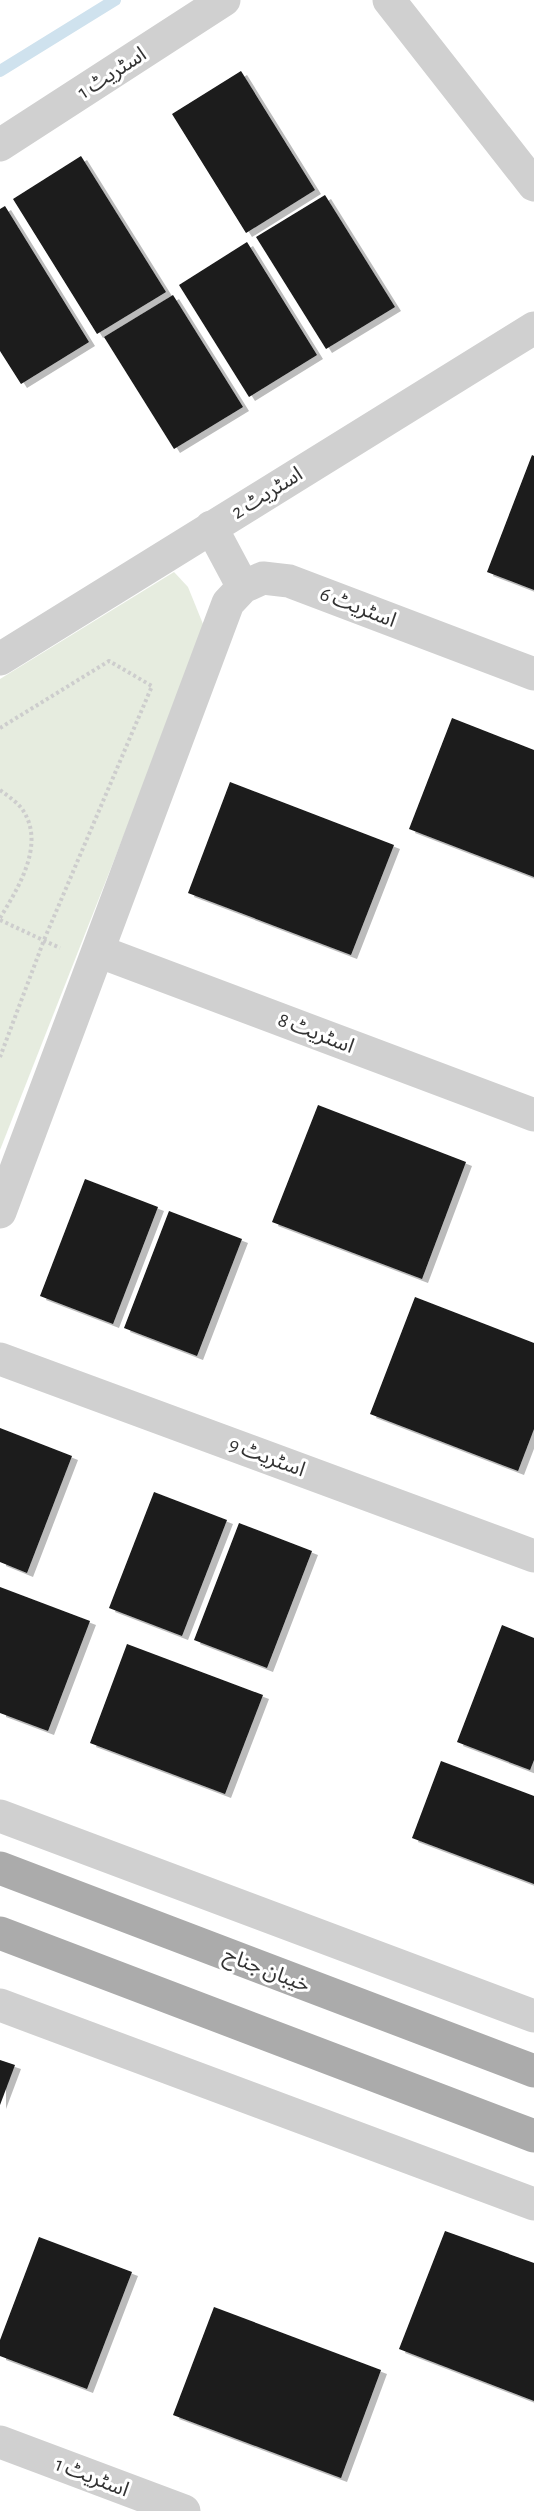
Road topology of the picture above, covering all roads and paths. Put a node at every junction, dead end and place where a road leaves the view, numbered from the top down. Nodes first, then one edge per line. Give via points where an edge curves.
1 (224, 0) edge
2 (389, 0) edge
3 (0, 145) edge
4 (534, 185) edge
5 (534, 328) edge
6 (211, 527) junction
7 (243, 586) junction
8 (0, 659) edge
9 (534, 674) edge
10 (0, 728) edge
11 (0, 790) edge
12 (0, 919) edge
13 (44, 940) junction
14 (96, 957) junction
15 (0, 1057) edge
16 (534, 1115) edge
17 (0, 1212) edge
18 (0, 1359) edge
19 (534, 1556) edge
20 (0, 1815) edge
21 (0, 1868) edge
22 (0, 1934) edge
23 (0, 2005) edge
24 (534, 2016) edge
25 (534, 2071) edge
26 (534, 2136) edge
27 (534, 2204) edge
28 (0, 2442) edge
29 (184, 2511) edge

1 - 3 street, اسٹریٹ 1
2 - 4 street
5 - 6 street, اسٹریٹ 2
6 - 7 street
6 - 8 street, اسٹریٹ 2
7 - 9 street, اسٹریٹ 6 via 263,578 289,581
7 - 14 street via 228,603
10 - 13 path via 109,661 152,686
11 - 12 path via 25,813 30,852 25,872
12 - 13 path
13 - 14 path
13 - 15 path
14 - 16 street, اسٹریٹ 8
14 - 17 street
18 - 19 street, اسٹریٹ 9
20 - 24 street
21 - 25 main road, خیبان جناح
22 - 26 main road
23 - 27 street
28 - 29 street, اسٹریٹ 1

